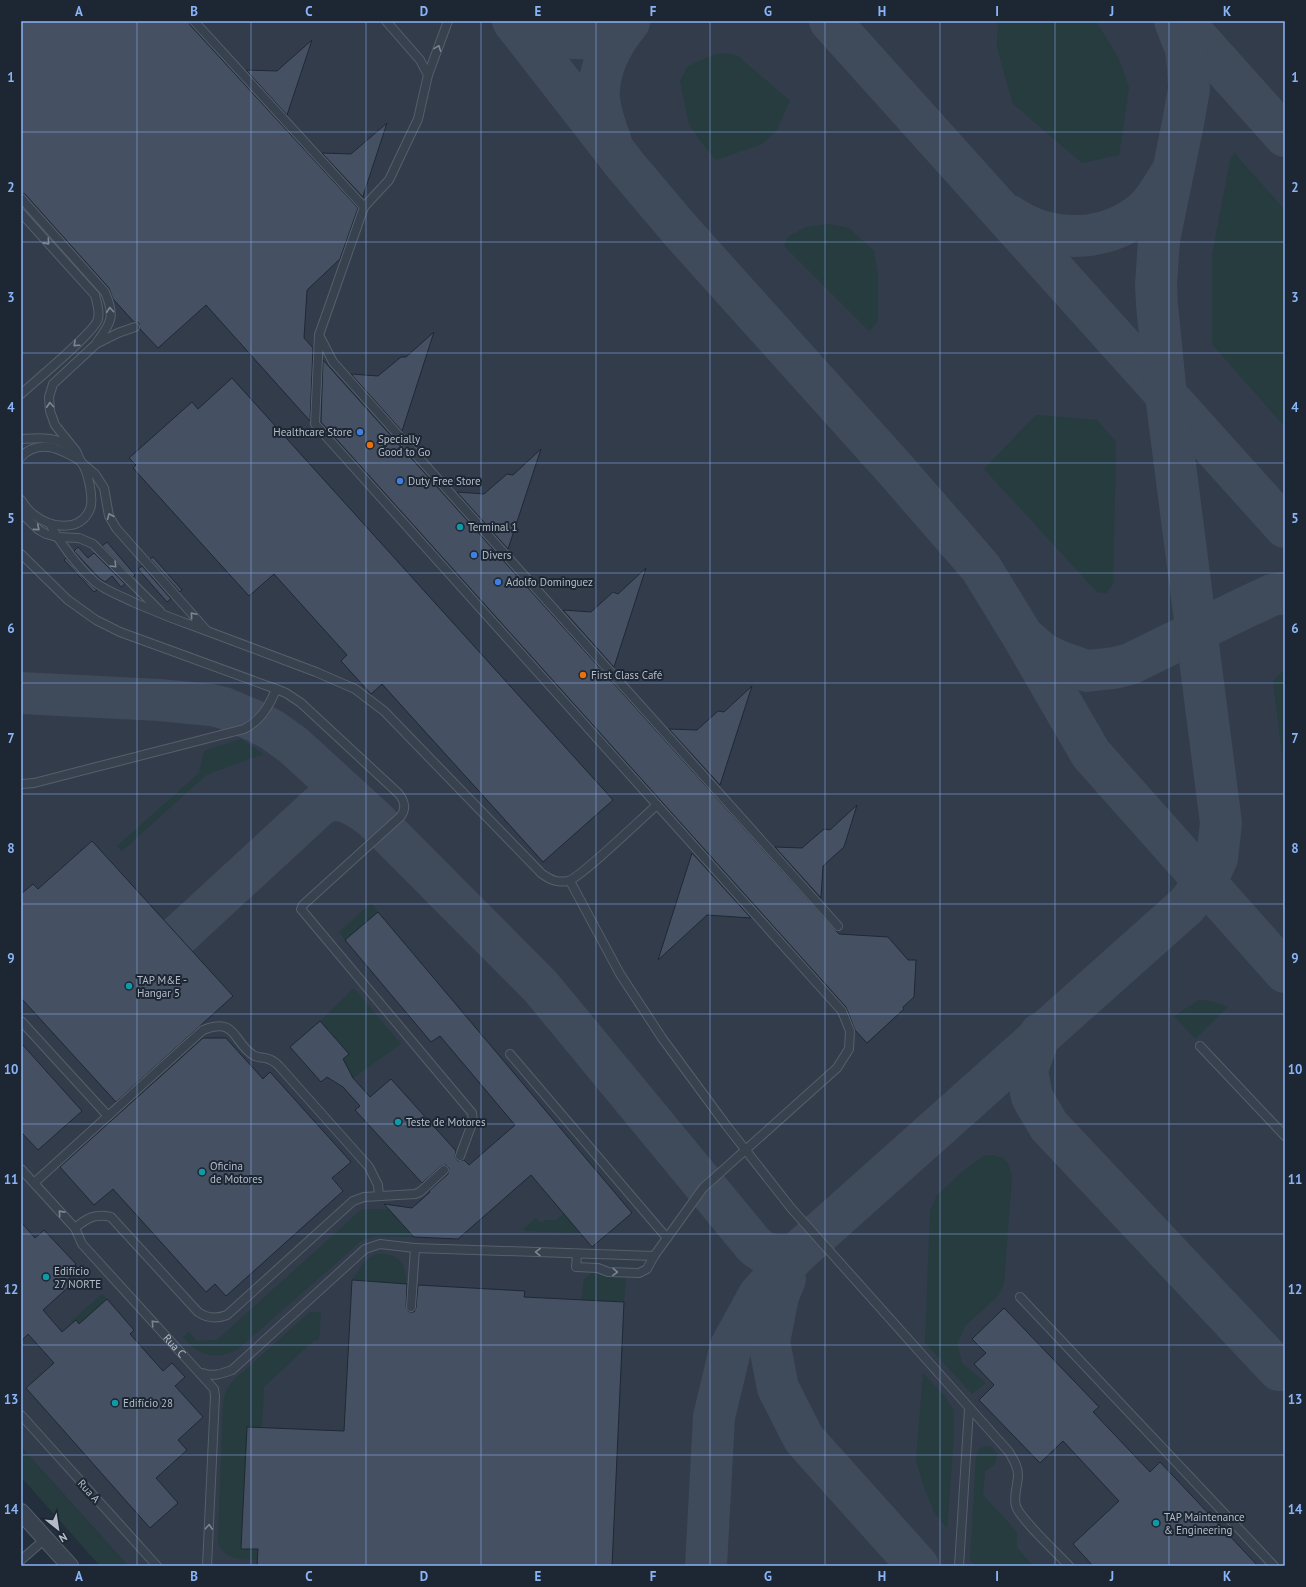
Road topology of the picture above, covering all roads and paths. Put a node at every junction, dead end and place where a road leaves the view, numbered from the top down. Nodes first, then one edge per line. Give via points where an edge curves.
1 (194, 21) edge
2 (386, 21) edge
3 (448, 21) edge
4 (428, 75) junction
5 (21, 198) edge
6 (364, 207) junction
7 (21, 213) edge
8 (135, 327) dead end
9 (319, 335) junction
10 (96, 344) junction
11 (21, 394) edge
12 (21, 439) edge
13 (76, 451) junction
14 (21, 457) edge
15 (81, 462) junction
16 (21, 500) edge
17 (21, 513) edge
18 (50, 524) junction
19 (57, 537) junction
20 (21, 554) edge
21 (164, 616) junction
22 (207, 631) junction
23 (276, 689) junction
24 (21, 784) edge
25 (657, 805) junction
26 (570, 881) junction
27 (838, 926) dead end
28 (21, 1022) edge
29 (1200, 1046) dead end
30 (510, 1054) dead end
31 (108, 1116) junction
32 (1285, 1136) edge
33 (746, 1151) junction
34 (460, 1156) dead end
35 (21, 1169) edge
36 (444, 1170) dead end
37 (34, 1183) junction
38 (379, 1196) junction
39 (75, 1228) junction
40 (667, 1238) junction
41 (415, 1248) junction
42 (577, 1254) junction
43 (654, 1256) junction
44 (1020, 1297) dead end
45 (411, 1307) dead end
46 (232, 1370) junction
47 (199, 1372) junction
48 (215, 1396) junction
49 (969, 1409) junction
50 (21, 1415) edge
51 (21, 1512) edge
52 (45, 1538) junction
53 (21, 1560) edge
54 (70, 1566) edge
55 (157, 1566) edge
56 (207, 1566) edge
57 (959, 1566) edge
58 (1069, 1566) edge
59 (1274, 1566) edge

1 - 6 lane
2 - 4 lane via 420,60
4 -> 3 lane
4 - 6 lane via 418,119 389,180
10 -> 5 lane via 110,324 111,306 105,292
6 - 9 lane
7 -> 11 lane via 95,295 99,307 98,320 88,333
8 - 10 lane
9 - 25 lane via 315,424
9 - 27 lane via 333,362
13 -> 10 lane via 55,425 49,397 53,384
12 - 13 lane via 52,438
13 - 15 lane
14 - 15 lane via 32,448 46,446 58,449
15 - 18 lane via 92,499 85,518 66,527
22 -> 15 lane via 116,528 109,516 104,488 95,474
16 - 18 lane via 33,514
17 -> 19 lane via 39,530
18 - 19 lane
19 - 21 lane via 96,582 113,593
19 -> 21 lane via 79,538 93,544
20 - 23 lane via 68,600 96,620 120,632
21 - 22 lane
22 - 26 lane via 355,689 384,711 542,874 554,881
23 - 24 lane via 266,710 244,729 34,783
23 - 34 lane via 301,703 398,793 404,803 401,816 301,909 472,1113 473,1121
25 - 26 lane
25 - 33 lane via 842,1011 850,1031 849,1049 837,1068
26 - 33 lane via 620,974 658,1032
28 - 31 lane
29 - 32 lane
30 - 40 lane
31 - 37 lane
31 - 38 lane via 203,1030 223,1026 230,1029 257,1058 272,1061 279,1066 368,1167 378,1185
33 - 40 lane via 703,1188
33 - 49 lane via 791,1208
35 - 37 lane, Rua C
36 - 38 lane via 420,1192
39 -> 37 lane, Rua C
38 - 39 lane via 358,1198 353,1201 227,1315 220,1318 207,1318 198,1312 111,1217 93,1216
47 -> 39 lane, Rua C via 82,1244
40 - 43 lane
42 -> 41 lane
41 - 45 lane
41 - 46 lane via 380,1244 365,1250
42 - 43 lane
42 -> 43 lane via 576,1267 639,1273 647,1269
44 - 59 lane
46 - 47 lane via 210,1376
46 - 48 lane via 220,1380
47 - 48 lane, Rua C via 214,1389
56 -> 48 lane
49 - 57 lane
49 - 58 lane via 1009,1452 1015,1462 1018,1474 1016,1506
50 - 55 lane, Rua A
51 - 52 street
52 - 53 lane
52 - 54 street

